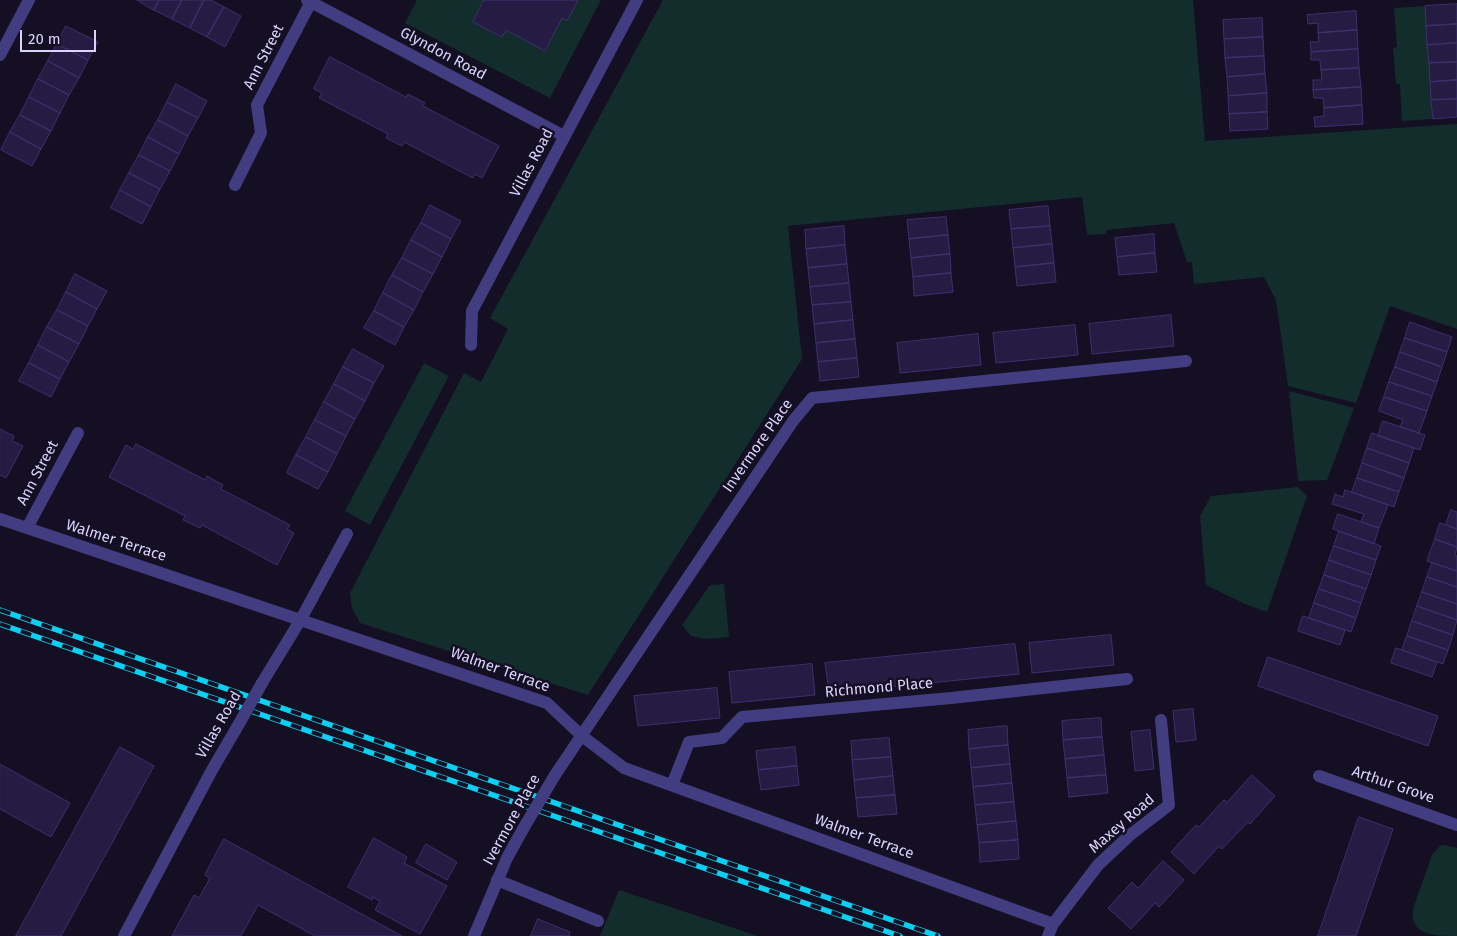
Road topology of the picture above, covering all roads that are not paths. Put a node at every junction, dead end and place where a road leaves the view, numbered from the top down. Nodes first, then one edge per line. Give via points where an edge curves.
1 (29, 0) edge
2 (637, 0) edge
3 (310, 1) edge
4 (0, 55) edge
5 (564, 136) junction
6 (235, 185) dead end
7 (471, 345) dead end
8 (1186, 361) dead end
9 (78, 433) dead end
10 (0, 519) edge
11 (27, 528) junction
12 (347, 534) dead end
13 (301, 619) junction
14 (1128, 679) dead end
15 (1161, 720) dead end
16 (582, 736) junction
17 (556, 775) joint
18 (1319, 776) dead end
19 (672, 785) junction
20 (1457, 825) edge
21 (497, 880) junction
22 (598, 921) dead end
23 (1053, 924) junction
24 (124, 936) edge
25 (474, 936) edge
26 (1048, 936) edge

1 - 4 street
2 - 5 street, Villas Road
3 - 5 street, Glyndon Road
3 - 6 street, Ann Street via 257,105 261,133
5 - 7 street, Villas Road via 472,311
8 - 16 street, Invermore Place via 812,398 793,421
9 - 11 street, Ann Street
10 - 11 street, Walmer Terrace
11 - 13 street, Walmer Terrace
12 - 13 street, Villas Road
13 - 16 street, Walmer Terrace via 547,702
13 - 24 street, Villas Road, bridge via 212,770
14 - 19 street, Richmond Place via 742,717 722,738 689,742
15 - 23 street, Maxey Road via 1169,804 1130,834 1098,865
16 - 17 street, Invermore Place
16 - 19 street, Walmer Terrace via 624,768
17 - 21 street, Ivermore Place, bridge via 506,858
18 - 20 street, Arthur Grove
19 - 23 street, Walmer Terrace
21 - 22 street, Ivermore Place
21 - 25 street, Ivermore Place
23 - 26 street, Maxey Road

